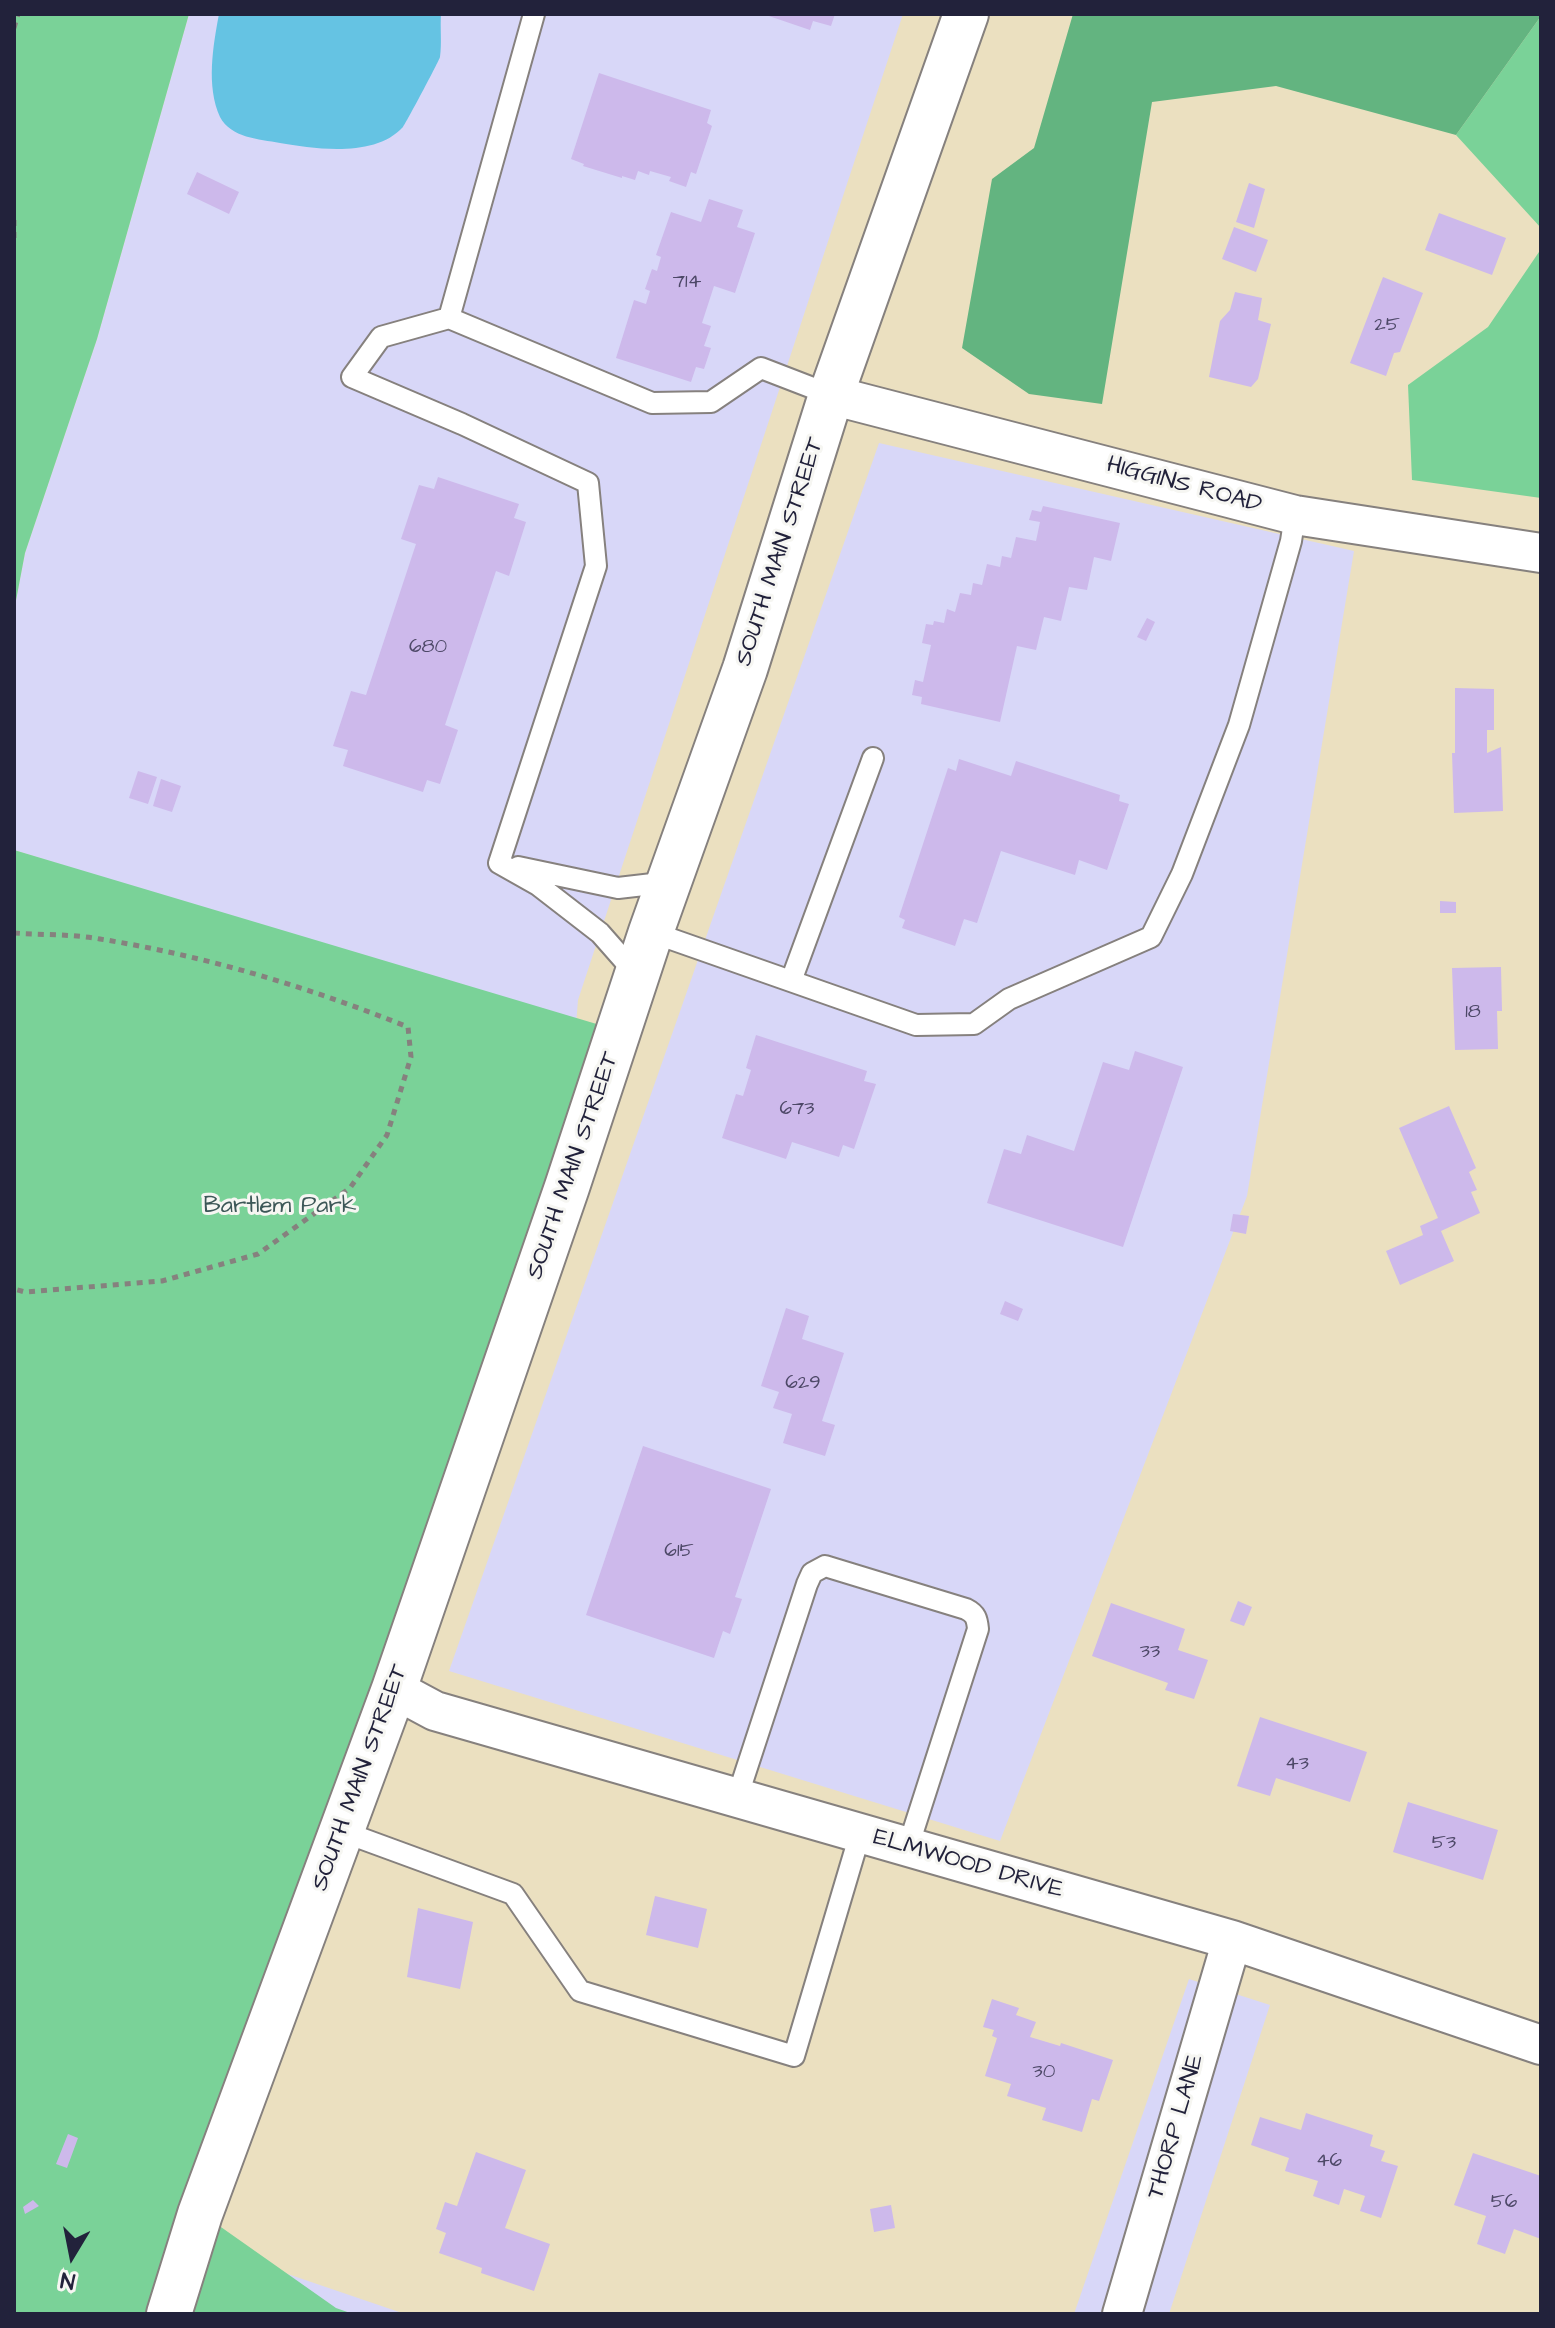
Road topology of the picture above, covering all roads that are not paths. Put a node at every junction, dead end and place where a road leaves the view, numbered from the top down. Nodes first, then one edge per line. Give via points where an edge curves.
1 (966, 14) edge
2 (536, 15) edge
3 (449, 318) junction
4 (831, 395) junction
5 (1295, 515) junction
6 (1541, 553) edge
7 (873, 758) dead end
8 (499, 863) junction
9 (670, 882) junction
10 (651, 932) junction
11 (638, 976) junction
12 (791, 981) junction
13 (394, 1689) junction
14 (737, 1798) junction
15 (341, 1831) junction
16 (860, 1834) junction
17 (908, 1847) junction
18 (1232, 1940) junction
19 (1541, 2045) edge
20 (169, 2314) edge
21 (1122, 2314) edge

1 - 4 highway, SOUTH MAIN STREET
2 - 3 lane
3 - 4 lane via 652,403 711,402 761,368
3 - 8 lane via 381,337 352,377 588,483 595,552 596,566
4 - 5 street, HIGGINS ROAD
4 - 9 highway, SOUTH MAIN STREET via 745,669
5 - 6 street, HIGGINS ROAD
5 - 12 lane via 1239,725 1182,874 1151,937 1009,999 974,1024 916,1025
7 - 12 lane
8 - 9 lane via 618,888
8 - 11 lane via 538,885 600,933
9 - 10 highway, SOUTH MAIN STREET
10 - 11 highway, SOUTH MAIN STREET
10 - 12 lane
11 - 13 highway, SOUTH MAIN STREET
13 - 14 street, ELMWOOD DRIVE via 435,1711
13 - 15 highway, SOUTH MAIN STREET
14 - 16 street, ELMWOOD DRIVE
14 - 17 lane via 807,1584 812,1573 825,1566 966,1609 977,1618 978,1629
15 - 16 lane via 513,1894 580,1991 794,2056
15 - 20 highway, SOUTH MAIN STREET via 200,2214
16 - 17 street, ELMWOOD DRIVE
17 - 18 street, ELMWOOD DRIVE
18 - 19 street, ELMWOOD DRIVE
18 - 21 street, THORP LANE

